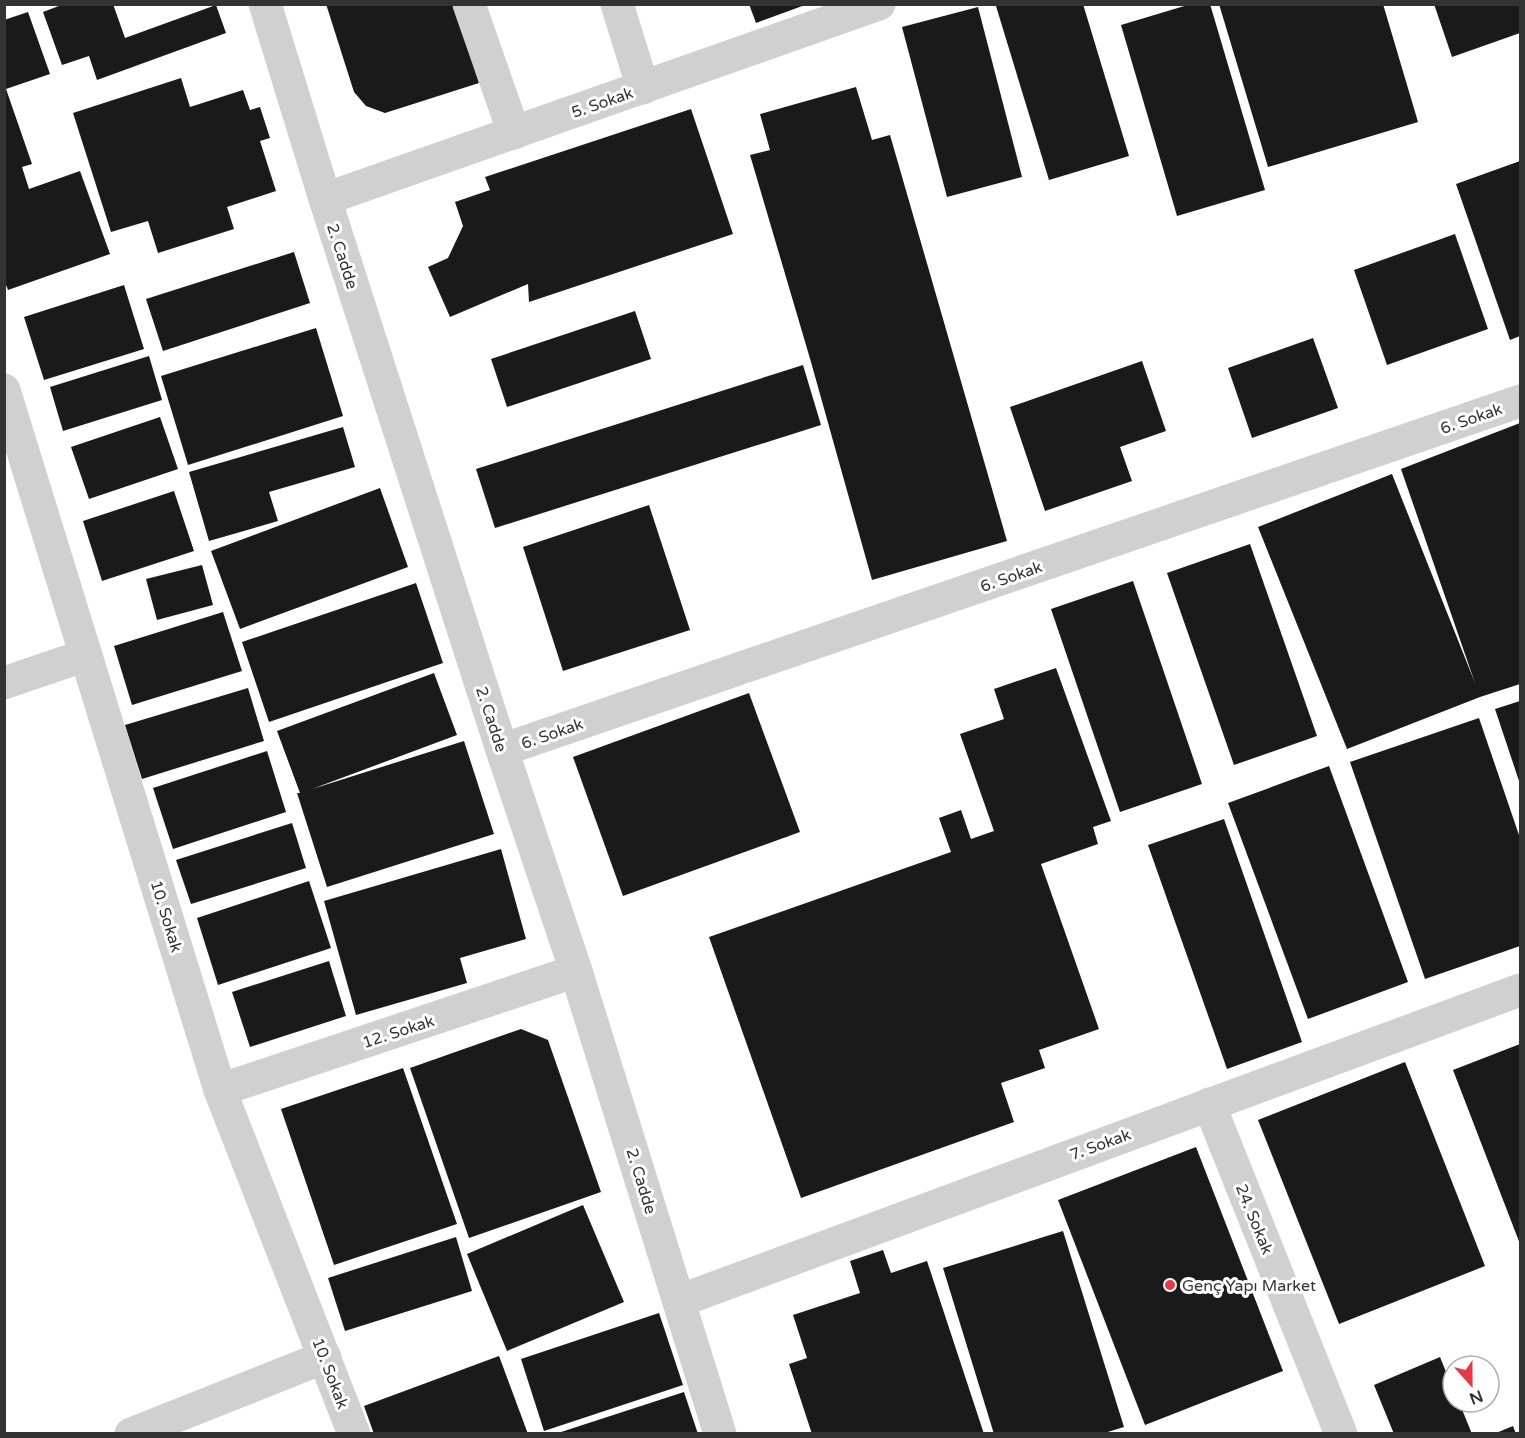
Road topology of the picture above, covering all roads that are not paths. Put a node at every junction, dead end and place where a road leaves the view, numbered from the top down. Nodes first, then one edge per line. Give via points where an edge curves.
1 (265, 4) edge
2 (469, 4) edge
3 (617, 4) edge
4 (879, 4) edge
5 (643, 88) junction
6 (514, 133) junction
7 (325, 200) junction
8 (4, 390) edge
9 (1521, 401) edge
10 (86, 654) junction
11 (4, 683) edge
12 (502, 750) junction
13 (576, 971) junction
14 (1521, 990) edge
15 (220, 1090) junction
16 (1209, 1104) junction
17 (679, 1301) junction
18 (325, 1357) junction
19 (131, 1434) edge
20 (354, 1434) edge
21 (720, 1434) edge
22 (1341, 1434) edge

1 - 7 street, 2. Cadde
2 - 6 street
3 - 5 street
4 - 5 street, 5. Sokak
5 - 6 street, 5. Sokak
6 - 7 street, 5. Sokak
7 - 12 street, 2. Cadde
8 - 10 street, 10. Sokak
9 - 12 street, 6. Sokak
10 - 11 street
10 - 15 street, 10. Sokak
12 - 13 street, 2. Cadde
13 - 15 street, 12. Sokak
13 - 17 street, 2. Cadde
14 - 16 street, 7. Sokak
15 - 18 street, 10. Sokak
16 - 17 street, 7. Sokak
16 - 22 street, 24. Sokak
17 - 21 street, 2. Cadde
18 - 19 street
18 - 20 street, 10. Sokak

